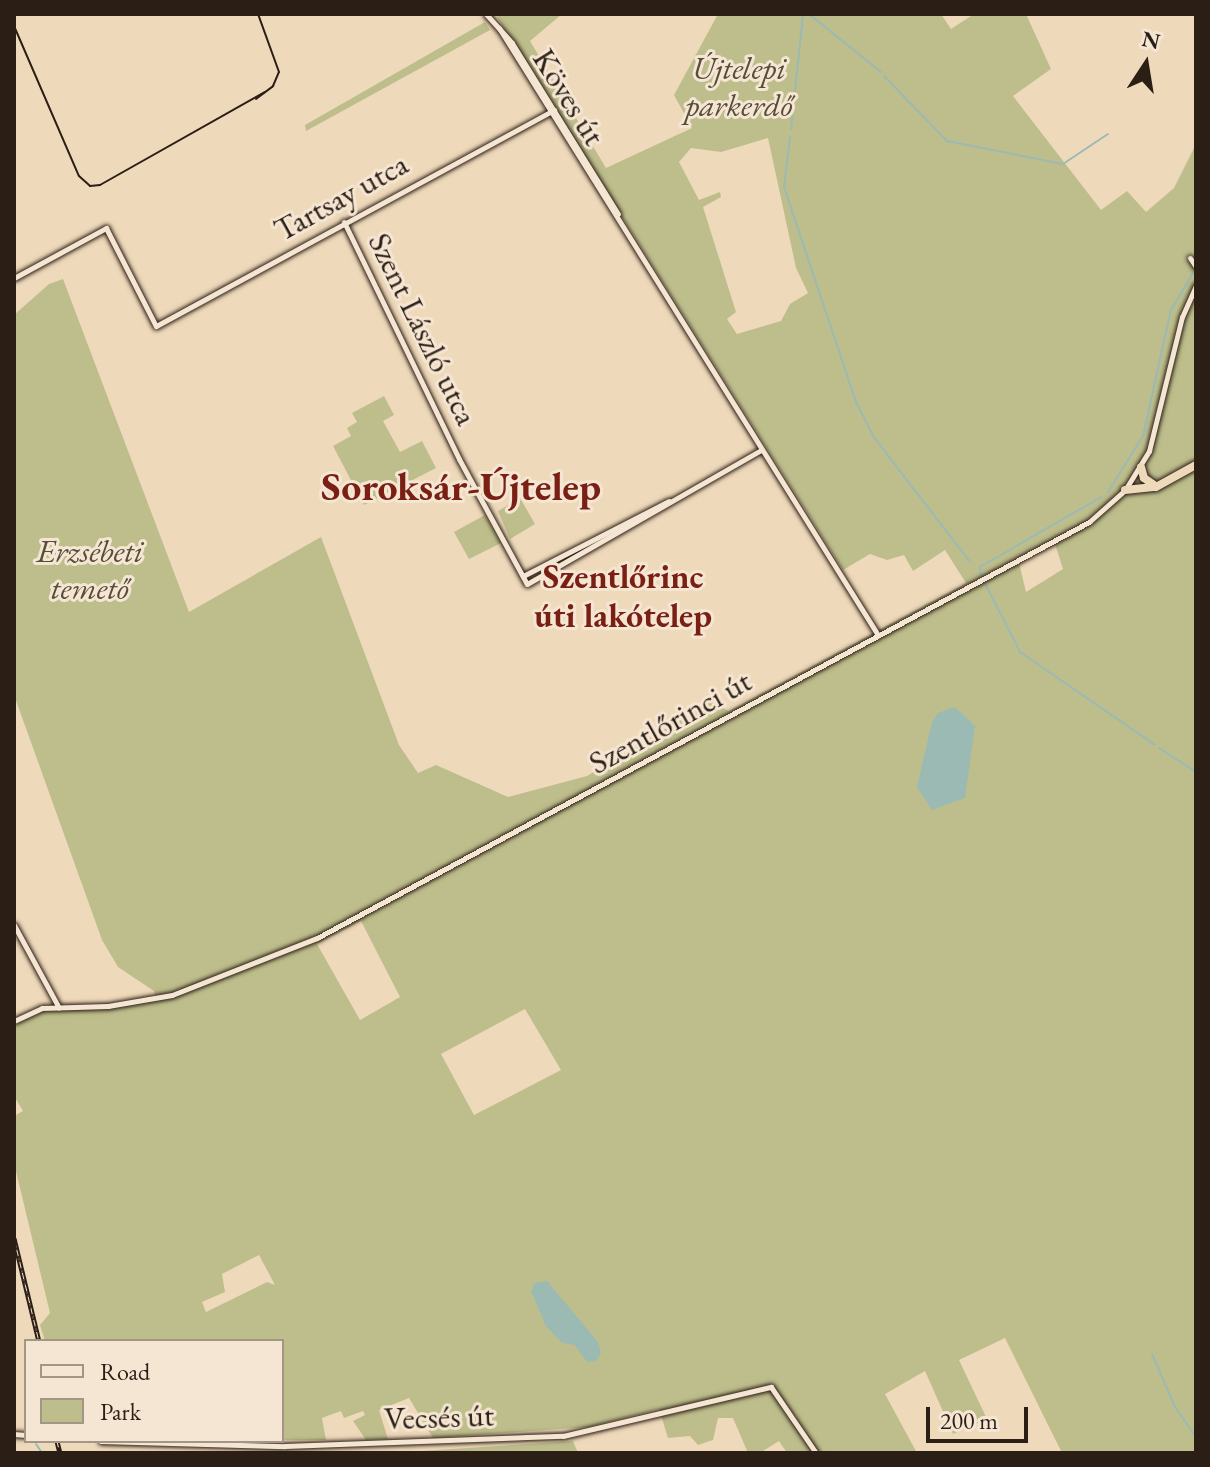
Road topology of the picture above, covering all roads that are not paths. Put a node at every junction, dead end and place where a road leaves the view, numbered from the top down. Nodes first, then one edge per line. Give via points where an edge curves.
1 (486, 14) edge
2 (554, 113) junction
3 (344, 222) junction
4 (14, 278) edge
5 (1196, 285) edge
6 (761, 450) junction
7 (1196, 465) edge
8 (1141, 467) junction
9 (1134, 478) junction
10 (1141, 486) junction
11 (1159, 486) junction
12 (1125, 490) junction
13 (670, 500) junction
14 (523, 576) junction
15 (878, 635) junction
16 (14, 925) edge
17 (59, 1008) junction
18 (14, 1021) edge
19 (158, 1443) edge
20 (816, 1453) edge

1 - 2 street, Köves út
2 - 3 street, Tartsay utca
2 - 6 street, Köves út
3 - 4 street, Tartsay utca via 156,326 106,228
3 - 14 street, Szent László utca
5 - 8 street, Szentlőrinci út via 1182,317 1161,418
6 - 13 street
6 - 15 street, Köves út
7 - 11 highway
8 - 9 street, Szentlőrinci út
8 - 11 highway via 1145,480
9 - 10 highway
9 - 11 highway
9 - 12 street, Szentlőrinci út
10 - 11 highway
10 - 12 highway
12 - 15 street, Szentlőrinci út via 1081,526
13 - 14 street
13 - 14 street, Szent László utca via 625,532 527,584
15 - 17 street, Szentlőrinci út via 317,938 172,995
16 - 17 street
17 - 18 street, Szentlőrinci út via 35,1010
19 - 20 street, Vecsés út via 273,1447 563,1436 773,1387

